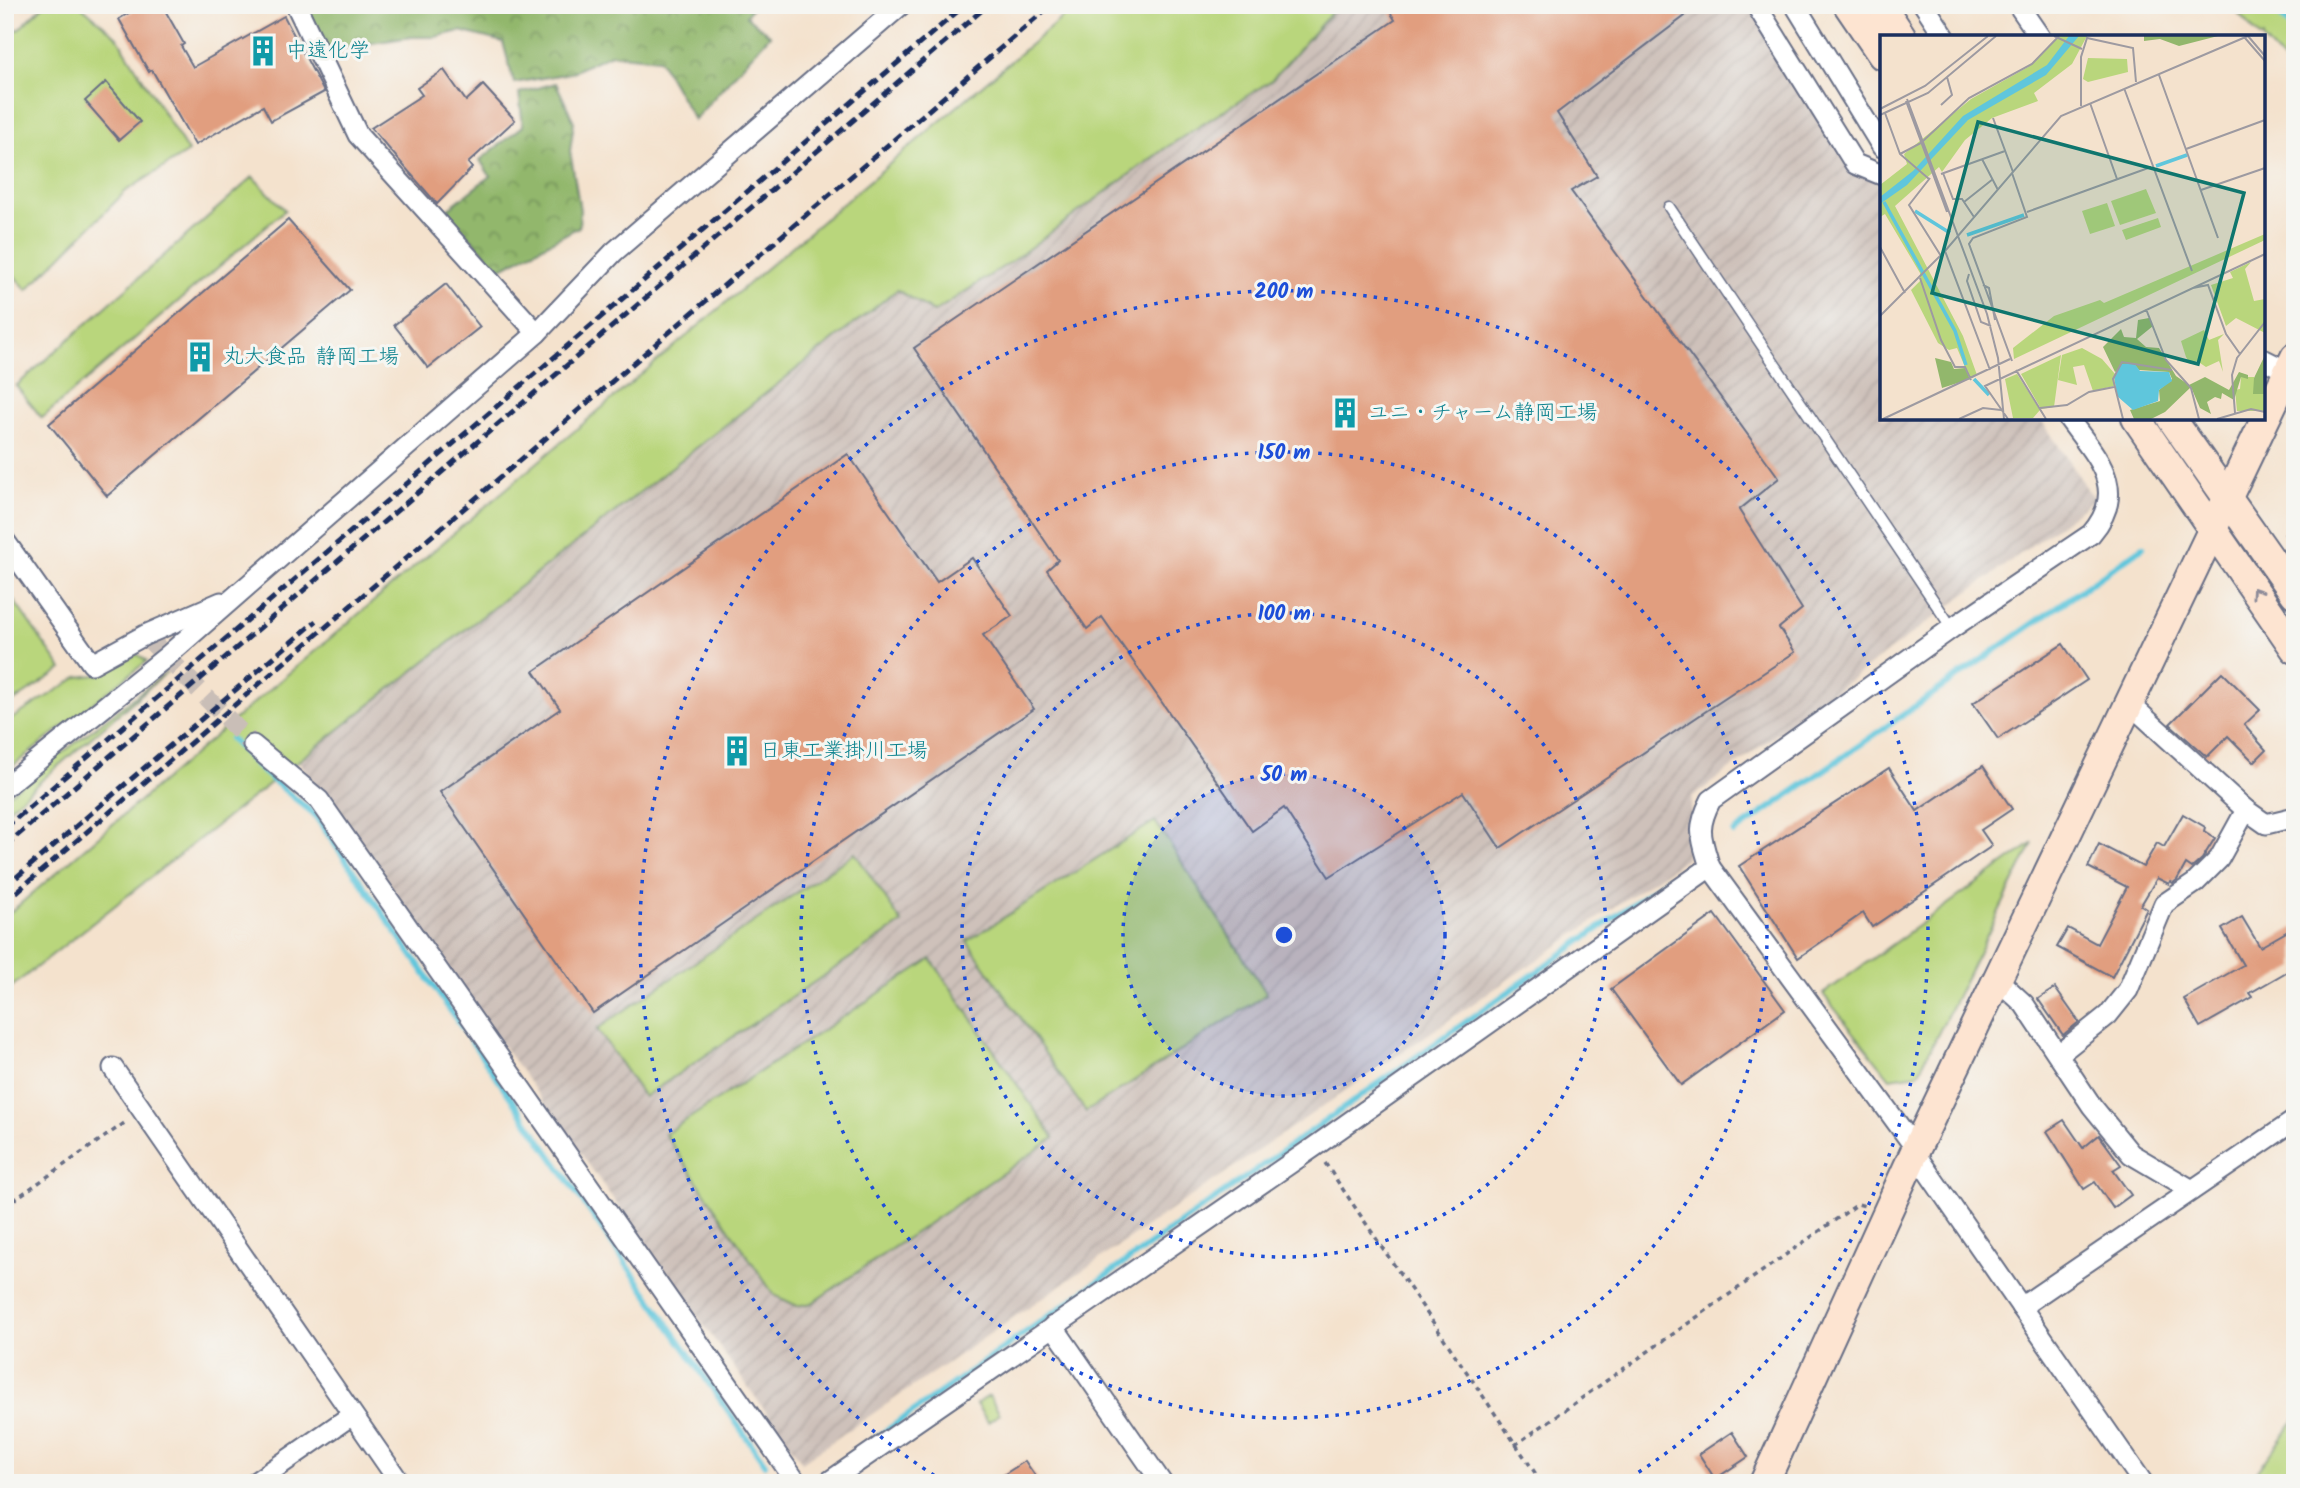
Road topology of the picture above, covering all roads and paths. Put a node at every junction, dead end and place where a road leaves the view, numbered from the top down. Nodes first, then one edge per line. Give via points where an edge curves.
1 (296, 5) edge
2 (901, 5) edge
3 (1756, 5) edge
4 (1795, 5) edge
5 (1848, 5) edge
6 (1881, 5) edge
7 (1924, 5) edge
8 (2018, 5) edge
9 (1901, 35) edge
10 (1944, 35) edge
11 (2039, 35) edge
12 (1880, 52) edge
13 (1880, 144) edge
14 (1880, 174) edge
15 (1668, 206) dead end
16 (537, 333) junction
17 (2282, 363) edge
18 (2265, 404) edge
19 (2069, 420) edge
20 (2137, 420) edge
21 (2172, 420) edge
22 (2258, 420) edge
23 (2226, 498) junction
24 (2213, 528) junction
25 (5, 541) edge
26 (238, 594) junction
27 (2295, 594) edge
28 (1952, 628) junction
29 (2295, 649) edge
30 (2130, 703) junction
31 (253, 745) tunnel mouth
32 (5, 787) edge
33 (2246, 810) junction
34 (2295, 817) edge
35 (1710, 867) junction
36 (1998, 980) junction
37 (2059, 1054) junction
38 (113, 1068) dead end
39 (142, 1111) junction
40 (2295, 1120) edge
41 (1314, 1147) junction
42 (1915, 1151) junction
43 (2192, 1191) junction
44 (5, 1206) edge
45 (1887, 1212) junction
46 (2021, 1307) junction
47 (1053, 1326) junction
48 (352, 1415) junction
49 (1515, 1445) junction
50 (2295, 1468) edge
51 (254, 1483) edge
52 (400, 1483) edge
53 (797, 1483) edge
54 (827, 1483) edge
55 (1162, 1483) edge
56 (1542, 1483) edge
57 (1763, 1483) edge
58 (2143, 1483) edge
59 (2282, 1483) edge

1 - 16 street via 358,135
2 - 16 street via 614,252
3 - 14 street via 1855,164
4 - 13 street
5 - 12 street
6 - 9 street
7 - 10 street
8 - 11 street
15 - 28 lane
16 - 26 street
17 - 18 street
19 - 28 street via 2108,479 2110,498 2103,520 2091,534
20 - 24 street
21 - 23 street
22 - 23 street
23 - 24 street
23 - 27 street
29 -> 24 street
24 - 30 street
25 - 26 street via 92,664
26 - 32 street
28 - 35 street via 1711,800 1701,820
30 - 33 street
30 - 36 street
31 - 53 street via 319,800
33 - 34 street via 2266,824
33 - 37 street via 2219,859 2164,904 2128,990 2108,1014
35 - 41 street
35 - 42 street
36 - 37 street via 2024,1004
36 - 42 street
37 - 43 street via 2092,1106 2131,1154
38 - 39 street
39 - 44 path
39 - 48 street
40 - 43 street
41 - 47 street
41 - 49 path
42 - 45 street
42 - 46 street
43 - 46 street
45 - 49 path via 1858,1204
45 - 57 street
46 - 58 street
47 - 54 street
47 - 55 street
48 - 51 street
48 - 52 street
49 - 56 path
50 - 59 path

